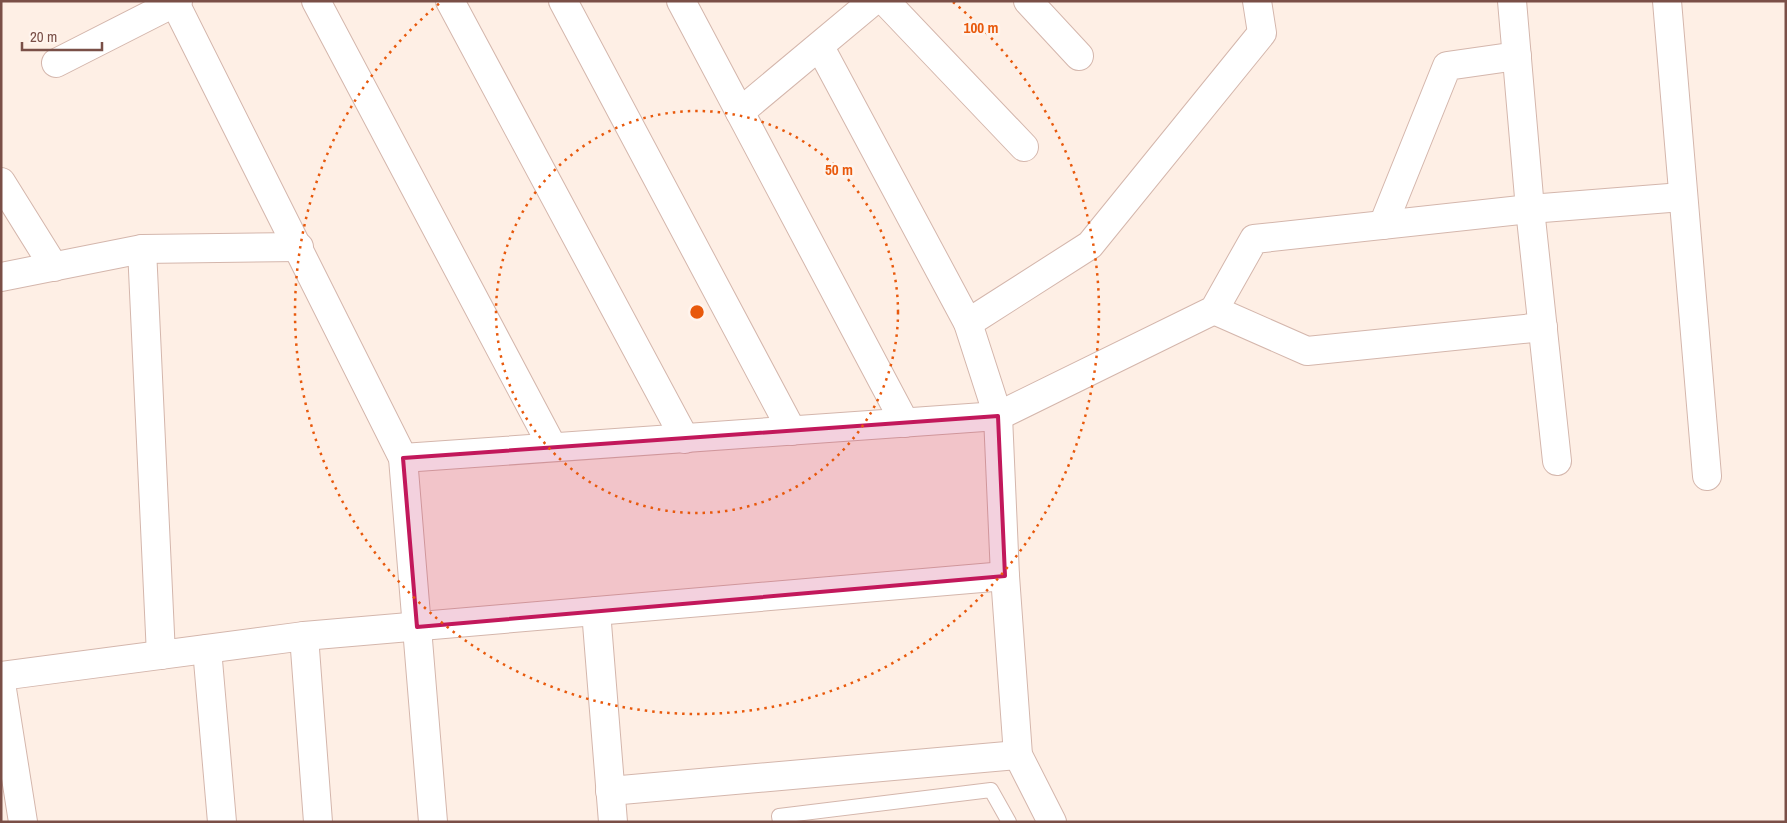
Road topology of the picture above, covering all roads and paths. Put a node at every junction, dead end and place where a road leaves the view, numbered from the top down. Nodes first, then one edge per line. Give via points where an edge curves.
1 (316, 1) edge
2 (450, 1) edge
3 (563, 1) edge
4 (681, 1) edge
5 (873, 1) edge
6 (885, 1) edge
7 (1028, 1) edge
8 (1257, 1) edge
9 (1512, 1) edge
10 (1667, 1) edge
11 (176, 2) edge
12 (820, 47) junction
13 (1079, 56) dead end
14 (1517, 56) junction
15 (56, 63) dead end
16 (740, 112) junction
17 (1024, 147) dead end
18 (1, 182) edge
19 (1682, 197) junction
20 (1530, 209) junction
21 (1384, 225) junction
22 (299, 247) junction
23 (142, 250) junction
24 (54, 267) junction
25 (1, 277) edge
26 (1214, 310) junction
27 (968, 323) junction
28 (1543, 327) junction
29 (998, 416) junction
30 (905, 422) junction
31 (792, 430) junction
32 (684, 439) junction
33 (552, 446) junction
34 (403, 458) junction
35 (1557, 461) dead end
36 (1707, 476) dead end
37 (1005, 576) junction
38 (596, 611) junction
39 (417, 626) junction
40 (304, 636) junction
41 (207, 649) junction
42 (161, 655) junction
43 (1, 676) edge
44 (1, 683) edge
45 (1018, 755) junction
46 (610, 791) junction
47 (22, 822) edge
48 (222, 822) edge
49 (318, 822) edge
50 (433, 822) edge
51 (613, 822) edge
52 (780, 822) edge
53 (1008, 822) edge
54 (1052, 822) edge

1 - 33 street
2 - 32 street
3 - 31 street
4 - 16 street
5 - 12 street
6 - 17 street
7 - 13 street
8 - 27 street via 1262,33 1090,244
9 - 14 street
10 - 19 street
11 - 15 street
11 - 22 street
12 - 16 street
12 - 27 street
14 - 20 street
14 - 21 street via 1447,66
16 - 30 street
18 - 24 street
19 - 20 street
19 - 36 street
20 - 21 street
20 - 28 street
21 - 26 street via 1254,239
22 - 23 street
22 - 34 street
23 - 24 street
23 - 42 street
24 - 25 street
26 - 28 street via 1307,351
26 - 29 street
27 - 29 street
28 - 35 street
29 - 30 street
29 - 37 street
30 - 31 street
31 - 32 street
32 - 33 street
33 - 34 street
34 - 39 street
37 - 38 street
37 - 45 street
38 - 39 street
38 - 46 street
39 - 40 street
39 - 50 street
40 - 41 street
40 - 49 street
41 - 42 street
41 - 48 street
42 - 43 street
44 - 47 street
45 - 46 street
45 - 54 street
46 - 51 street
52 - 53 lane via 779,816 991,790

